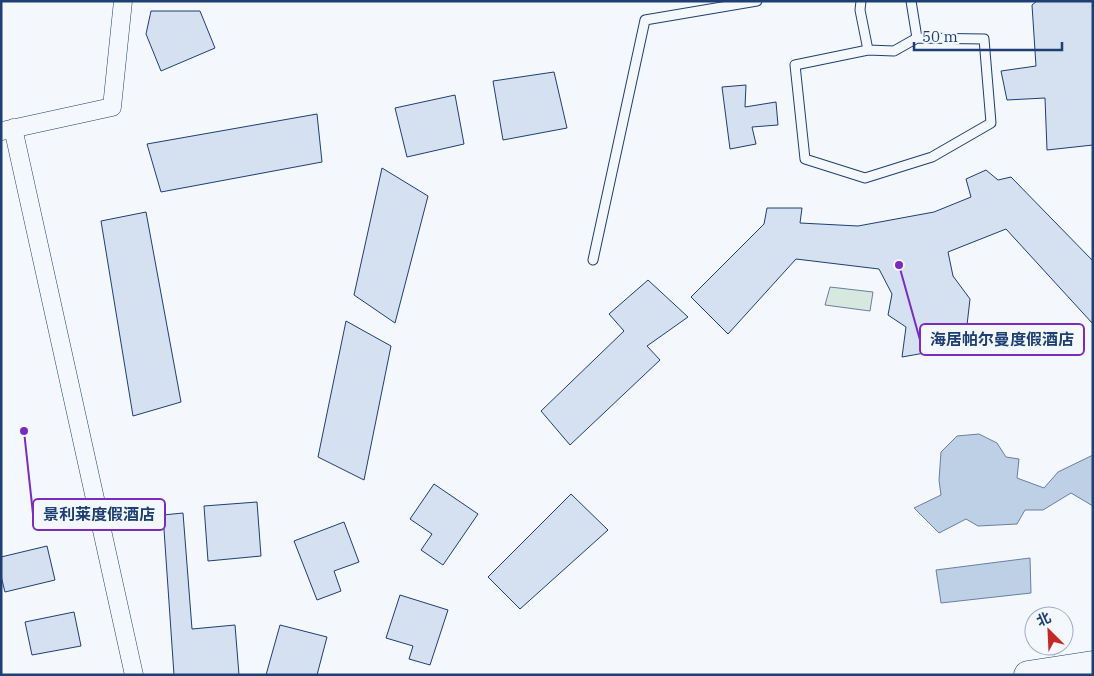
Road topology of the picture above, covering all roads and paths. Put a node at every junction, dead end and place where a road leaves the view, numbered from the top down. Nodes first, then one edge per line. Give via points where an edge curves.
1 (123, 1) edge
2 (756, 1) edge
3 (861, 1) edge
4 (911, 1) edge
5 (917, 38) junction
6 (868, 50) junction
7 (7, 130) edge
8 (593, 260) dead end
9 (1093, 665) edge
10 (134, 675) edge
11 (1028, 675) edge

1 - 7 street via 112,107
2 - 8 lane via 645,20
3 - 6 lane
4 - 5 lane
5 - 6 lane via 894,51
5 - 6 lane via 984,39 991,123 932,158 865,178 805,159 795,65
7 - 10 street
9 - 11 main road

